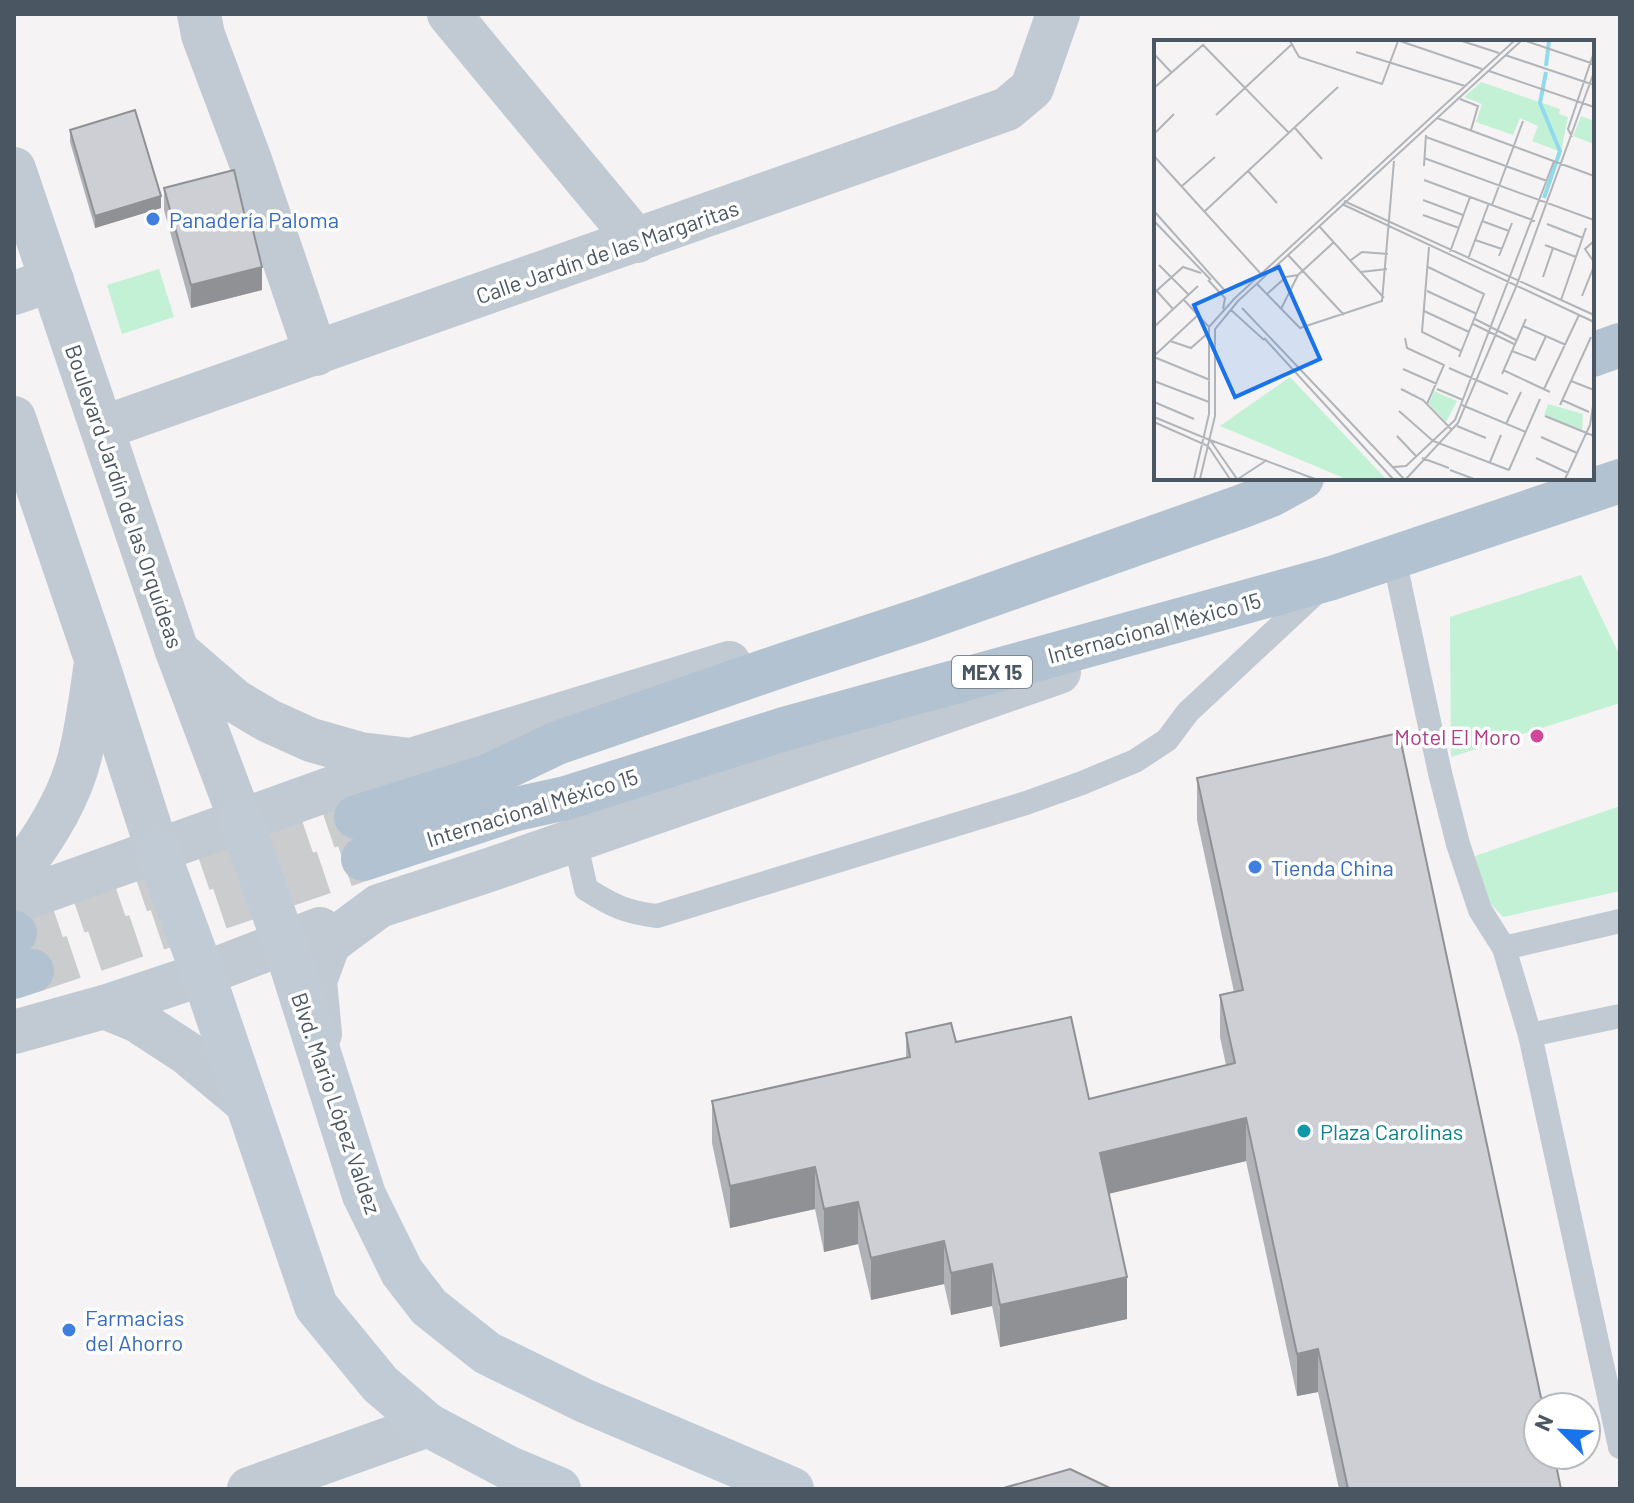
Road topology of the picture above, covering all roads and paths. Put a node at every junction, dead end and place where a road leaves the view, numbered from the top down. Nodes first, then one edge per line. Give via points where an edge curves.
1 (199, 14) edge
2 (449, 14) edge
3 (1058, 14) edge
4 (14, 169) edge
5 (637, 241) junction
6 (33, 287) edge
7 (1620, 345) edge
8 (316, 354) junction
9 (1594, 354) edge
10 (14, 418) edge
11 (102, 428) junction
12 (1298, 480) edge
13 (1620, 481) edge
14 (1240, 507) junction
15 (1394, 558) junction
16 (1332, 578) junction
17 (177, 651) junction
18 (96, 659) junction
19 (411, 760) junction
20 (241, 821) junction
21 (575, 840) junction
22 (158, 852) junction
23 (14, 877) edge
24 (379, 906) junction
25 (1620, 921) edge
26 (284, 942) junction
27 (18, 944) edge
28 (1504, 948) junction
29 (203, 974) junction
30 (104, 1007) junction
31 (1620, 1016) edge
32 (14, 1032) edge
33 (1530, 1035) junction
34 (322, 1065) junction
35 (247, 1103) junction
36 (428, 1425) junction
37 (1620, 1447) edge
38 (511, 1478) edge
39 (249, 1489) edge
40 (559, 1489) edge
41 (792, 1489) edge

1 - 8 street
2 - 5 street
3 - 5 street, Calle Jardín de las Margaritas via 1032,88 1007,109
4 - 6 street, Boulevard Jardín de las Orquídeas
5 - 8 street, Calle Jardín de las Margaritas
6 - 11 street, Boulevard Jardín de las Orquídeas
7 - 9 main road
8 - 11 street, Calle Jardín de las Margaritas
10 - 18 street
11 - 17 street, Boulevard Jardín de las Orquídeas
12 - 14 main road, Internacional México 15 / MEX 15
13 - 15 main road, Internacional México 15 / MEX 15
14 - 16 main road, Internacional México 15 / MEX 15 via 557,743 360,838 566,798 784,729
14 - 19 street
15 - 16 main road, Internacional México 15 / MEX 15
15 - 28 lane via 1458,844 1480,910
16 - 21 street
16 - 21 lane via 1188,712 1167,740 1135,761 1055,793 657,916 631,913 586,889
17 - 19 street via 235,701 269,721 360,754
17 - 20 street, Boulevard Jardín de las Orquídeas
18 - 22 street
18 - 23 street via 80,759 62,806
19 - 20 street
20 - 22 street
20 - 26 main road, Blvd. Mario López Valdez
21 - 24 street
22 - 27 street
22 - 29 main road
24 - 26 street
24 - 34 street via 329,943 315,981
25 - 28 lane
26 - 29 street
26 - 34 main road, Blvd. Mario López Valdez
28 - 33 lane
29 - 30 street
29 - 35 main road
30 - 32 street
30 - 35 street via 138,1021 187,1053
31 - 33 lane
33 - 37 lane
34 - 41 main road, Blvd. Mario López Valdez via 364,1195 402,1272 429,1307 487,1353
35 - 36 main road via 316,1306 380,1384
36 - 38 main road
36 - 39 street
38 - 40 main road

